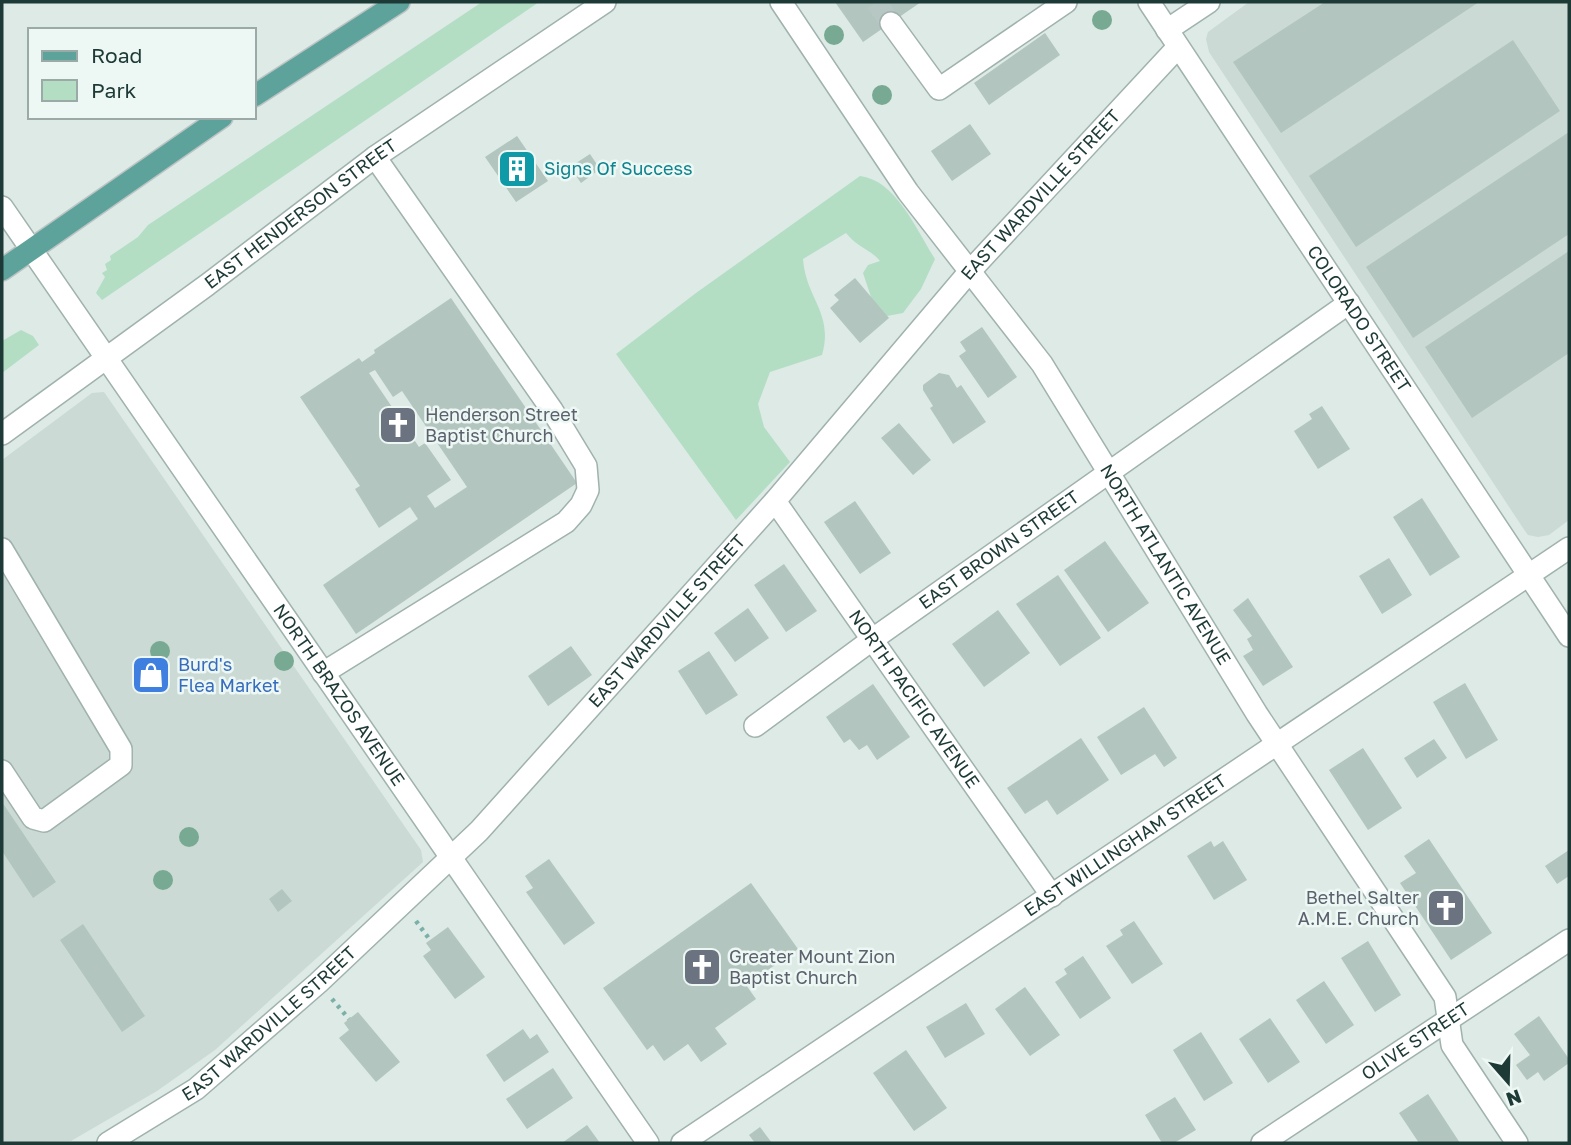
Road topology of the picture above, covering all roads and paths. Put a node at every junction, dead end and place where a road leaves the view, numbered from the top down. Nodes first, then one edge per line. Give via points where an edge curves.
1 (399, 2) edge
2 (605, 2) edge
3 (781, 2) edge
4 (1066, 2) edge
5 (1149, 2) edge
6 (1209, 2) edge
7 (891, 23) tunnel mouth
8 (1172, 38) junction
9 (256, 95) edge
10 (219, 119) edge
11 (374, 157) junction
12 (2, 207) edge
13 (29, 249) junction
14 (2, 270) edge
15 (971, 271) junction
16 (1349, 303) junction
17 (105, 358) junction
18 (2, 434) edge
19 (1108, 473) junction
20 (775, 501) junction
21 (1569, 548) edge
22 (2, 550) edge
23 (1528, 575) junction
24 (1569, 636) edge
25 (873, 639) junction
26 (323, 673) junction
27 (755, 726) dead end
28 (1277, 745) junction
29 (2, 771) edge
30 (451, 859) junction
31 (1052, 896) junction
32 (1569, 940) edge
33 (1448, 1021) junction
34 (108, 1143) edge
35 (648, 1143) edge
36 (682, 1143) edge
37 (1262, 1143) edge
38 (1517, 1143) edge

1 - 9 main road
2 - 11 street, EAST HENDERSON STREET
3 - 15 street, NORTH ATLANTIC AVENUE via 908,192
4 - 7 street via 939,89
5 - 8 street, COLORADO STREET
6 - 8 street, EAST WARDVILLE STREET
8 - 15 street, EAST WARDVILLE STREET
8 - 16 street, COLORADO STREET
10 - 13 main road
11 - 17 street, EAST HENDERSON STREET
11 - 26 street via 552,410 586,466 589,490 566,522
12 - 13 street, NORTH BRAZOS AVENUE
13 - 14 main road
13 - 17 street, NORTH BRAZOS AVENUE
15 - 19 street, NORTH ATLANTIC AVENUE via 1042,365
15 - 20 street, EAST WARDVILLE STREET
16 - 19 street, EAST BROWN STREET
16 - 23 street, COLORADO STREET
17 - 18 street, EAST HENDERSON STREET
17 - 26 street, NORTH BRAZOS AVENUE
19 - 25 street, EAST BROWN STREET
19 - 28 street, NORTH ATLANTIC AVENUE
20 - 25 street, NORTH PACIFIC AVENUE
20 - 30 street, EAST WARDVILLE STREET
21 - 23 street, EAST WILLINGHAM STREET
22 - 29 street via 121,749 121,765 44,821 33,818
23 - 24 street, COLORADO STREET
23 - 28 street, EAST WILLINGHAM STREET
25 - 27 street, EAST BROWN STREET
25 - 31 street, NORTH PACIFIC AVENUE
26 - 30 street, NORTH BRAZOS AVENUE
28 - 31 street, EAST WILLINGHAM STREET
28 - 33 street, NORTH ATLANTIC AVENUE via 1445,997
30 - 34 street, EAST WARDVILLE STREET via 196,1089
30 - 35 street, NORTH BRAZOS AVENUE
31 - 36 street, EAST WILLINGHAM STREET
32 - 33 street, OLIVE STREET
33 - 37 street, OLIVE STREET
33 - 38 street, NORTH ATLANTIC AVENUE via 1451,1045

